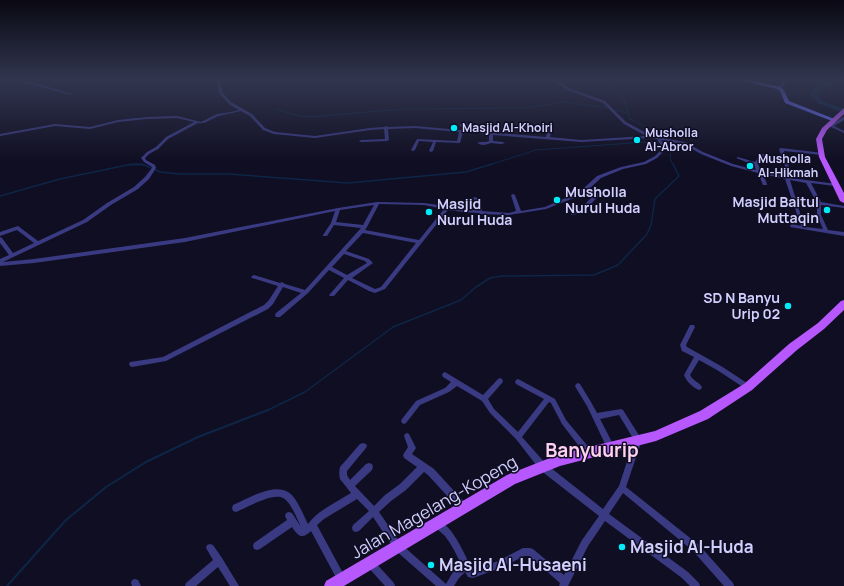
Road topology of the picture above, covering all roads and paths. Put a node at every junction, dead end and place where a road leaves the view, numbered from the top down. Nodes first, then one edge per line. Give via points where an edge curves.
1 (235, 106) edge
2 (608, 106) edge
3 (798, 106) edge
4 (241, 110) junction
5 (844, 110) edge
6 (836, 121) edge
7 (196, 123) junction
8 (461, 126) dead end
9 (386, 127) junction
10 (550, 128) dead end
11 (461, 131) junction
12 (844, 132) edge
13 (493, 133) junction
14 (0, 135) edge
15 (651, 137) junction
16 (548, 138) junction
17 (361, 141) dead end
18 (435, 141) junction
19 (661, 141) junction
20 (491, 142) junction
21 (479, 143) dead end
22 (502, 143) dead end
23 (413, 150) dead end
24 (431, 151) dead end
25 (822, 154) junction
26 (738, 158) dead end
27 (784, 162) junction
28 (756, 164) junction
29 (760, 172) junction
30 (788, 178) junction
31 (808, 182) junction
32 (765, 184) dead end
33 (835, 185) junction
34 (587, 188) junction
35 (513, 195) dead end
36 (475, 198) dead end
37 (808, 201) dead end
38 (844, 201) edge
39 (819, 202) junction
40 (377, 203) junction
41 (448, 207) junction
42 (844, 207) edge
43 (338, 208) junction
44 (480, 212) junction
45 (519, 212) junction
46 (573, 214) dead end
47 (333, 223) junction
48 (792, 226) dead end
49 (804, 228) junction
50 (364, 229) junction
51 (826, 231) junction
52 (0, 234) edge
53 (844, 234) edge
54 (325, 235) dead end
55 (0, 239) edge
56 (420, 242) junction
57 (38, 243) junction
58 (344, 252) junction
59 (12, 255) junction
60 (0, 263) edge
61 (329, 268) junction
62 (254, 277) dead end
63 (347, 278) junction
64 (282, 284) junction
65 (306, 292) junction
66 (332, 295) dead end
67 (844, 304) edge
68 (278, 315) dead end
69 (692, 327) dead end
70 (698, 356) junction
71 (132, 364) dead end
72 (445, 375) dead end
73 (500, 381) dead end
74 (456, 382) junction
75 (518, 382) dead end
76 (578, 386) dead end
77 (698, 387) dead end
78 (748, 387) junction
79 (548, 398) junction
80 (484, 399) junction
81 (595, 417) junction
82 (404, 421) dead end
83 (407, 436) dead end
84 (518, 437) junction
85 (638, 440) junction
86 (363, 446) dead end
87 (610, 446) junction
88 (588, 452) junction
89 (369, 467) dead end
90 (543, 467) junction
91 (423, 468) junction
92 (350, 486) junction
93 (622, 488) junction
94 (357, 494) junction
95 (236, 508) dead end
96 (464, 508) junction
97 (374, 511) junction
98 (605, 516) junction
99 (438, 524) junction
100 (310, 527) junction
101 (356, 528) dead end
102 (257, 546) dead end
103 (398, 547) junction
104 (210, 548) dead end
105 (219, 561) junction
106 (370, 563) junction
107 (466, 566) junction
108 (335, 584) edge
109 (564, 584) edge
110 (189, 586) edge
111 (236, 586) edge
112 (391, 586) edge
113 (442, 586) edge
114 (449, 586) edge
115 (696, 586) edge
116 (730, 586) edge

1 - 4 street
2 - 15 street via 625,123
3 - 6 street
4 - 7 street via 218,114 204,122
4 - 9 street via 251,115 264,129 286,135 315,136
5 - 6 main road
6 - 12 street
6 - 25 main road via 821,133 818,143
7 - 14 street via 177,117 147,118 118,121 90,128 55,126
7 - 57 street via 171,135 143,158 154,168 136,188 81,223
8 - 13 street via 499,128
9 - 11 street
9 - 17 street via 387,140
10 - 16 street
11 - 13 street
11 - 18 street via 459,142
13 - 16 street
13 - 20 street
15 - 16 street via 589,141
15 - 19 street
18 - 23 street via 418,140
18 - 24 street
19 - 29 street via 684,142 727,164
19 - 34 street via 663,150 651,160 599,177
20 - 21 street
20 - 22 street
25 - 27 street via 781,149
25 - 33 main road
26 - 28 street
27 - 28 street via 762,155
27 - 30 street
28 - 29 street
29 - 30 street
29 - 32 street
30 - 31 street
30 - 49 street via 796,210
31 - 33 street
31 - 39 street
33 - 38 main road
34 - 45 street via 546,208
34 - 46 street via 597,195 583,209
35 - 45 street
36 - 44 street via 479,203
37 - 39 street
39 - 42 street
39 - 51 street via 819,215
40 - 41 street
40 - 43 street
40 - 50 street
41 - 44 street
41 - 56 street
43 - 47 street
43 - 60 street via 202,237 76,256
44 - 45 street
47 - 50 street
47 - 54 street
48 - 49 street
49 - 51 street
50 - 56 street
50 - 58 street
51 - 53 street
52 - 57 street via 18,228
55 - 59 street
56 - 63 street via 383,288 371,290
57 - 59 street
58 - 61 street
58 - 63 street via 370,263
59 - 60 street
61 - 63 street
61 - 65 street
62 - 64 street
63 - 66 street
64 - 65 street
64 - 71 street via 266,307 164,359
65 - 68 street
67 - 78 main road, Jalan Magelang-Kopeng
69 - 70 street via 683,348
70 - 77 street via 687,375
70 - 78 street
72 - 74 street
73 - 80 street
74 - 80 street
74 - 82 street via 447,390 418,403
75 - 79 street
76 - 81 street
78 - 85 main road, Jalan Magelang-Kopeng via 680,427
79 - 84 street
79 - 88 street via 556,404 564,422
80 - 84 street via 492,411
81 - 85 street via 621,412
81 - 87 street
83 - 91 street via 412,448 407,455
84 - 90 street
85 - 87 main road, Jalan Magelang-Kopeng
85 - 93 street
86 - 92 street via 343,470 343,476
87 - 88 main road, Jalan Magelang-Kopeng
88 - 90 main road, Jalan Magelang-Kopeng
89 - 92 street
90 - 96 main road, Jalan Magelang-Kopeng via 511,479
90 - 98 street
91 - 96 street via 431,472
91 - 97 street
92 - 94 street
93 - 98 street
93 - 116 street via 696,548
94 - 97 street
94 - 100 street via 321,516
95 - 100 street via 272,492 282,493
96 - 99 main road, Jalan Magelang-Kopeng
97 - 101 street
97 - 103 street
98 - 109 street via 585,543
98 - 115 street via 685,575
99 - 103 main road, Jalan Magelang-Kopeng
99 - 107 street via 458,548
100 - 102 street via 302,533 291,519
100 - 108 street
103 - 106 main road, Jalan Magelang-Kopeng
103 - 113 street
104 - 105 street
105 - 110 street
105 - 111 street
106 - 108 main road, Jalan Magelang-Kopeng
106 - 112 street
107 - 109 street via 473,574 523,552 530,552
107 - 114 street

